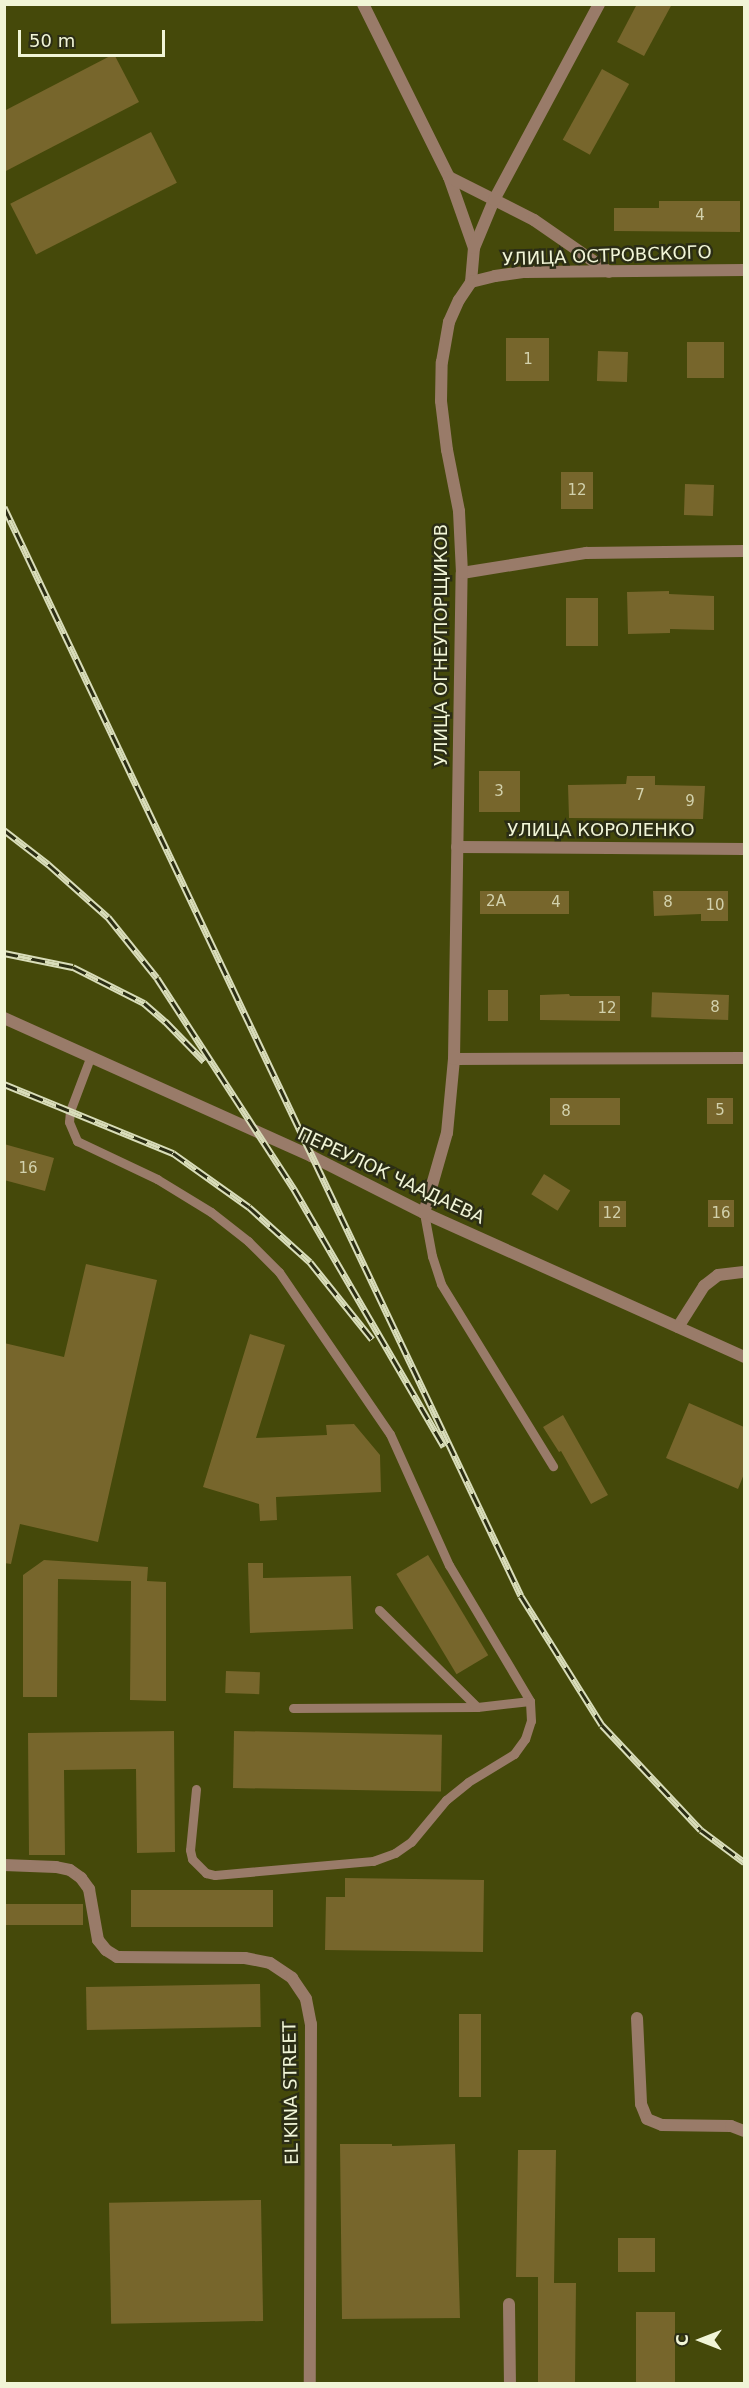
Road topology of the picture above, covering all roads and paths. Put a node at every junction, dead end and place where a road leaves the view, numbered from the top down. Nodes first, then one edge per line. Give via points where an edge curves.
1 (363, 4) edge
2 (598, 4) edge
3 (449, 177) junction
4 (494, 200) junction
5 (474, 248) junction
6 (744, 270) edge
7 (609, 272) junction
8 (471, 282) junction
9 (744, 551) edge
10 (462, 573) junction
11 (457, 847) junction
12 (744, 849) edge
13 (4, 1018) edge
14 (90, 1058) junction
15 (744, 1058) edge
16 (454, 1059) junction
17 (424, 1213) junction
18 (744, 1272) edge
19 (678, 1327) junction
20 (744, 1357) edge
21 (553, 1466) dead end
22 (379, 1610) dead end
23 (530, 1701) junction
24 (477, 1707) junction
25 (293, 1708) dead end
26 (196, 1789) dead end
27 (4, 1865) edge
28 (637, 2018) dead end
29 (744, 2131) edge
30 (509, 2304) dead end
31 (310, 2384) edge
32 (510, 2384) edge

1 - 3 street
2 - 4 street, УЛИЦА ОГНЕУПОРЩИКОВ
3 - 4 street
3 - 5 street
4 - 5 street, УЛИЦА ОГНЕУПОРЩИКОВ
4 - 7 street via 534,220
5 - 8 street, УЛИЦА ОГНЕУПОРЩИКОВ
6 - 7 street, УЛИЦА ОСТРОВСКОГО
7 - 8 street, УЛИЦА ОСТРОВСКОГО via 525,272
8 - 10 street, УЛИЦА ОГНЕУПОРЩИКОВ via 449,322 442,362 441,401 459,511
9 - 10 street via 586,553
10 - 11 street, УЛИЦА ОГНЕУПОРЩИКОВ
11 - 12 street, УЛИЦА КОРОЛЕНКО
11 - 16 street, УЛИЦА ОГНЕУПОРЩИКОВ
13 - 14 street, ПЕРЕУЛОК ЧААДАЕВА
14 - 17 street, ПЕРЕУЛОК ЧААДАЕВА via 311,1156
14 - 23 lane via 70,1111 69,1122 77,1141 157,1179 211,1212 279,1272 390,1434 449,1565
15 - 16 street
16 - 17 street, УЛИЦА ОГНЕУПОРЩИКОВ via 447,1133
17 - 19 street, ПЕРЕУЛОК ЧААДАЕВА
17 - 21 lane via 441,1284
18 - 19 street via 718,1275 704,1286
19 - 20 street, ПЕРЕУЛОК ЧААДАЕВА
22 - 24 lane
23 - 24 lane
23 - 26 lane via 531,1721 514,1754 446,1800 411,1842 374,1861 206,1873 192,1859 190,1850
24 - 25 lane
27 - 31 street, EL'KINA STREET via 56,1867 81,1878 89,1889 98,1940 117,1957 245,1958 270,1963 292,1978 306,1999 311,2024
28 - 29 street via 641,2104 647,2118 662,2125 731,2126
30 - 32 street

